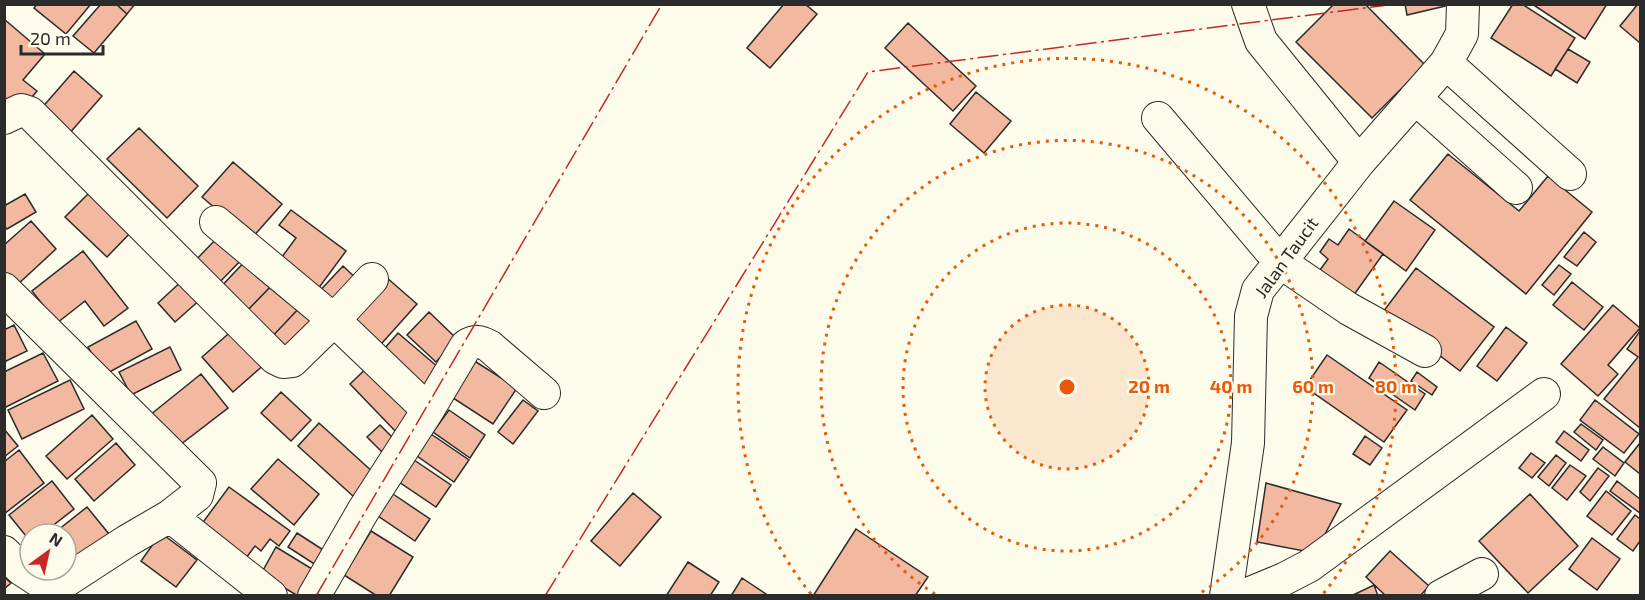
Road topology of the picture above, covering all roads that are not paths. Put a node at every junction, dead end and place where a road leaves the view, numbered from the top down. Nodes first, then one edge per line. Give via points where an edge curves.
1 (1248, 4) edge
2 (1463, 4) edge
3 (1446, 63) junction
4 (1415, 98) junction
5 (4, 118) edge
6 (1158, 118) dead end
7 (1359, 162) junction
8 (1570, 174) dead end
9 (1516, 188) dead end
10 (216, 222) dead end
11 (1280, 262) junction
12 (372, 279) dead end
13 (4, 289) edge
14 (334, 320) junction
15 (1425, 351) dead end
16 (544, 393) dead end
17 (1544, 394) dead end
18 (428, 410) junction
19 (170, 516) junction
20 (4, 552) edge
21 (1482, 574) dead end
22 (66, 590) edge
23 (271, 596) edge
24 (314, 596) edge
25 (1226, 596) edge
26 (1243, 596) edge
27 (1441, 596) edge

1 - 7 street via 1265,47
2 - 3 street, Jalan Taucit via 1462,34
3 - 4 street, Jalan Taucit
3 - 8 street
4 - 7 street, Jalan Taucit
4 - 9 street
5 - 14 street via 21,110 30,113 275,358 292,361
6 - 11 street
7 - 11 street, Jalan Taucit
10 - 14 street
11 - 15 street via 1349,309
11 - 25 street, Jalan Taucit via 1258,290 1251,316 1248,443
12 - 14 street
13 - 19 street via 200,483 197,495
14 - 18 street
16 - 18 street via 489,346 473,341 466,346
17 - 26 street via 1309,566
18 - 24 street
19 - 22 street via 127,541
19 - 23 street
20 - 22 street via 44,584
21 - 27 street

